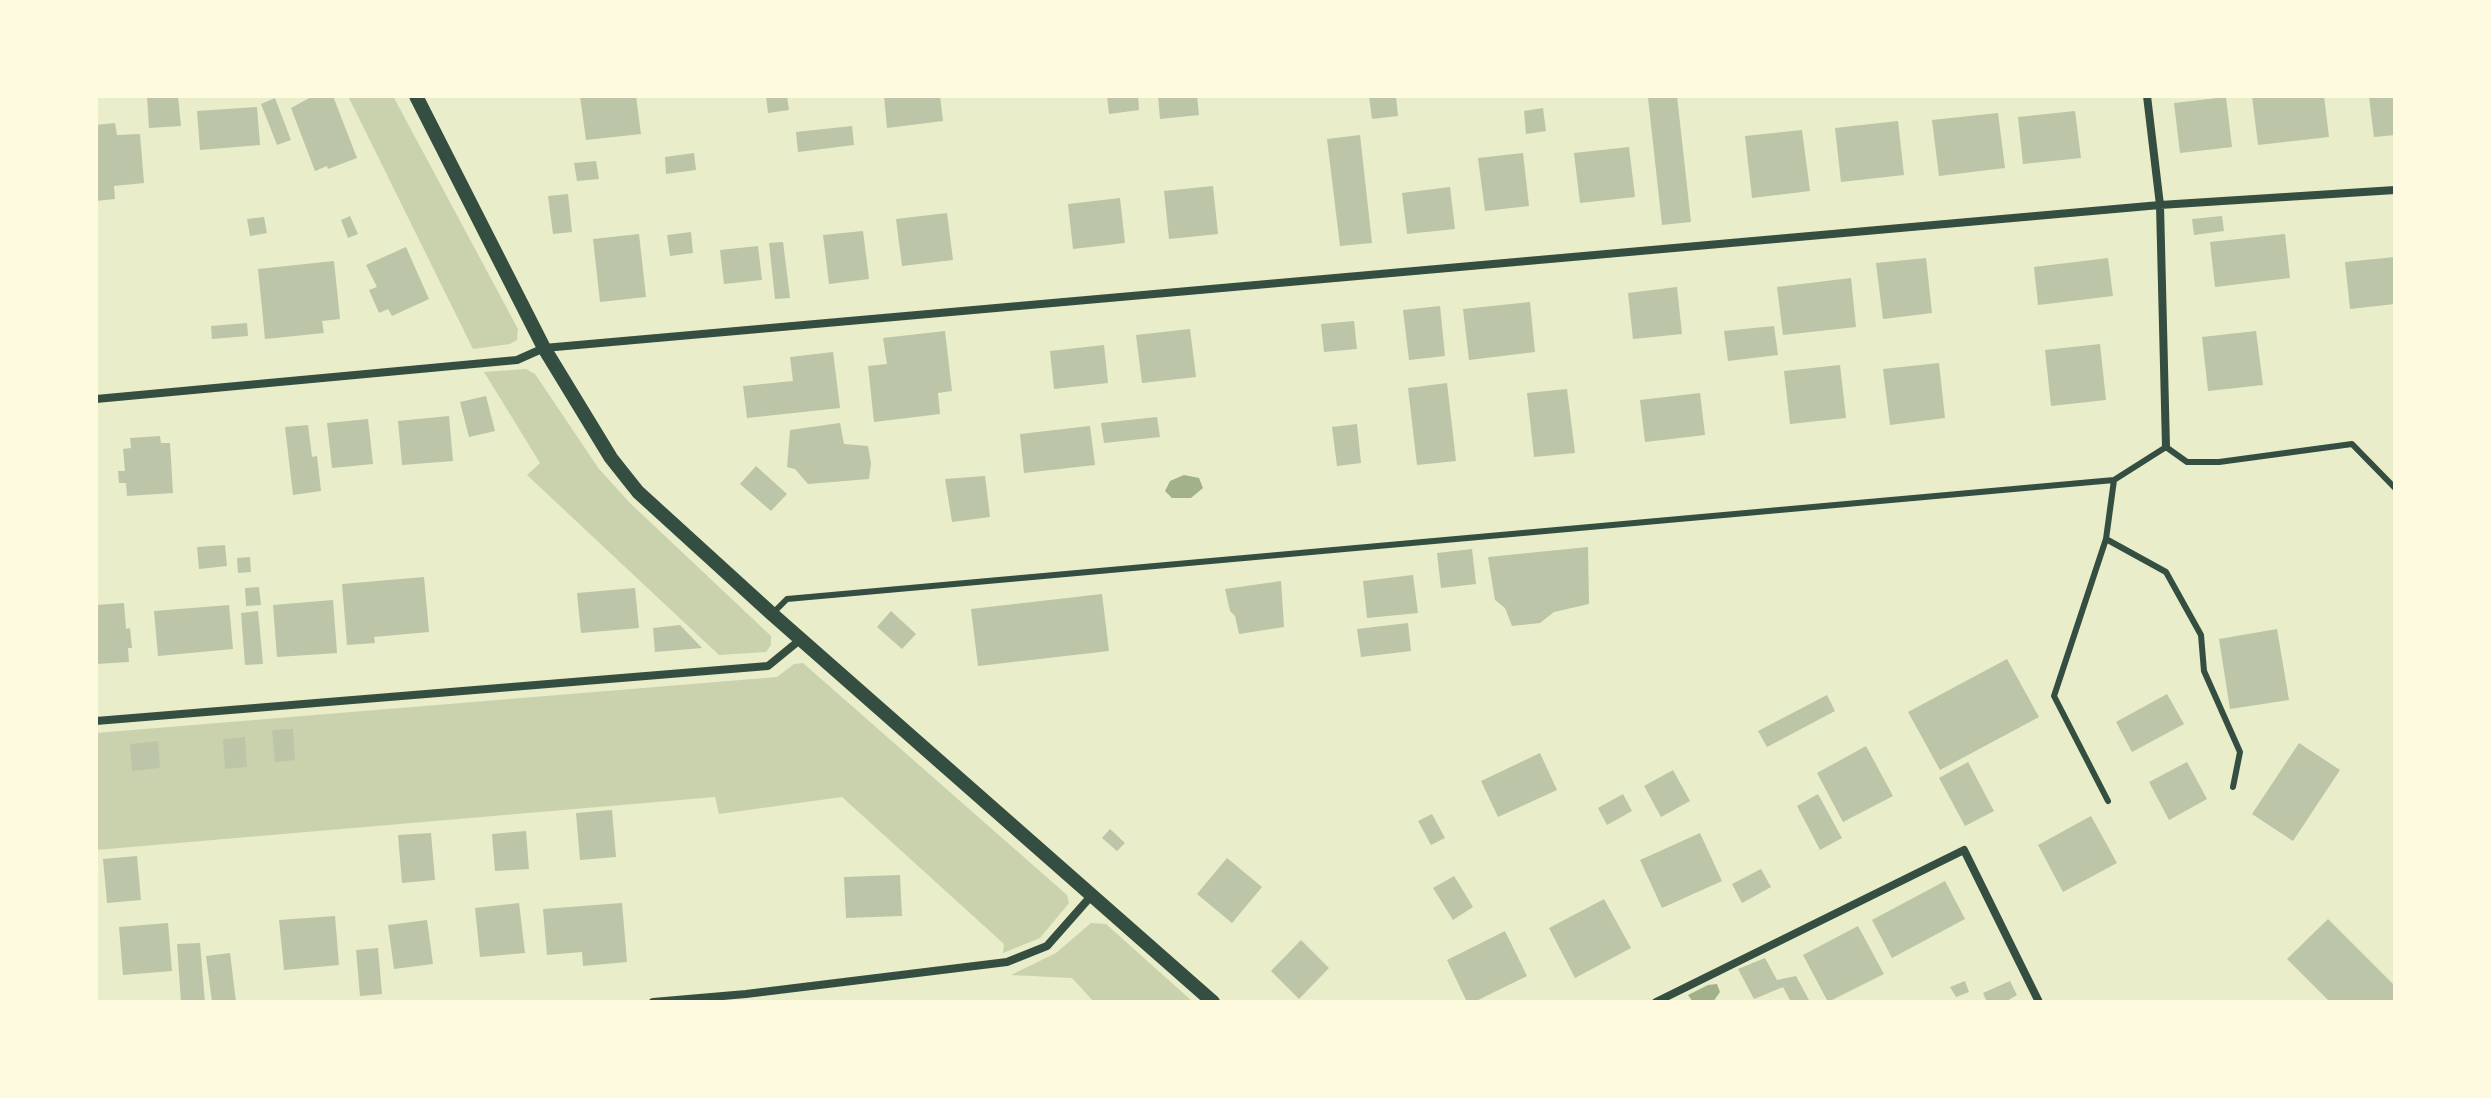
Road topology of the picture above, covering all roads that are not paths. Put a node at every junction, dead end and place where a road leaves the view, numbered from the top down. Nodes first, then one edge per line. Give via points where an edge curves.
1 (416, 96) edge
2 (2147, 96) edge
3 (2395, 190) edge
4 (2160, 205) junction
5 (544, 348) junction
6 (96, 399) edge
7 (2166, 447) junction
8 (2114, 480) junction
9 (2395, 488) edge
10 (2106, 539) junction
11 (772, 614) junction
12 (801, 639) junction
13 (96, 721) edge
14 (2233, 787) dead end
15 (2108, 801) dead end
16 (1092, 895) junction
17 (653, 1002) edge
18 (1213, 1002) edge
19 (1656, 1002) edge
20 (2039, 1002) edge

1 - 5 street
2 - 4 street
3 - 4 street
4 - 5 street
4 - 7 street
5 - 6 street via 517,360
5 - 11 street via 611,458 638,492
7 - 8 lane
7 - 9 lane via 2187,462 2219,462 2352,444
8 - 10 lane
8 - 11 lane via 787,599
10 - 14 lane via 2166,572 2201,635 2204,671 2240,752
10 - 15 lane via 2054,696
11 - 12 street
12 - 13 street via 768,666
12 - 16 street
16 - 17 street via 1047,946 1007,962
16 - 18 street
19 - 20 street via 1964,850

